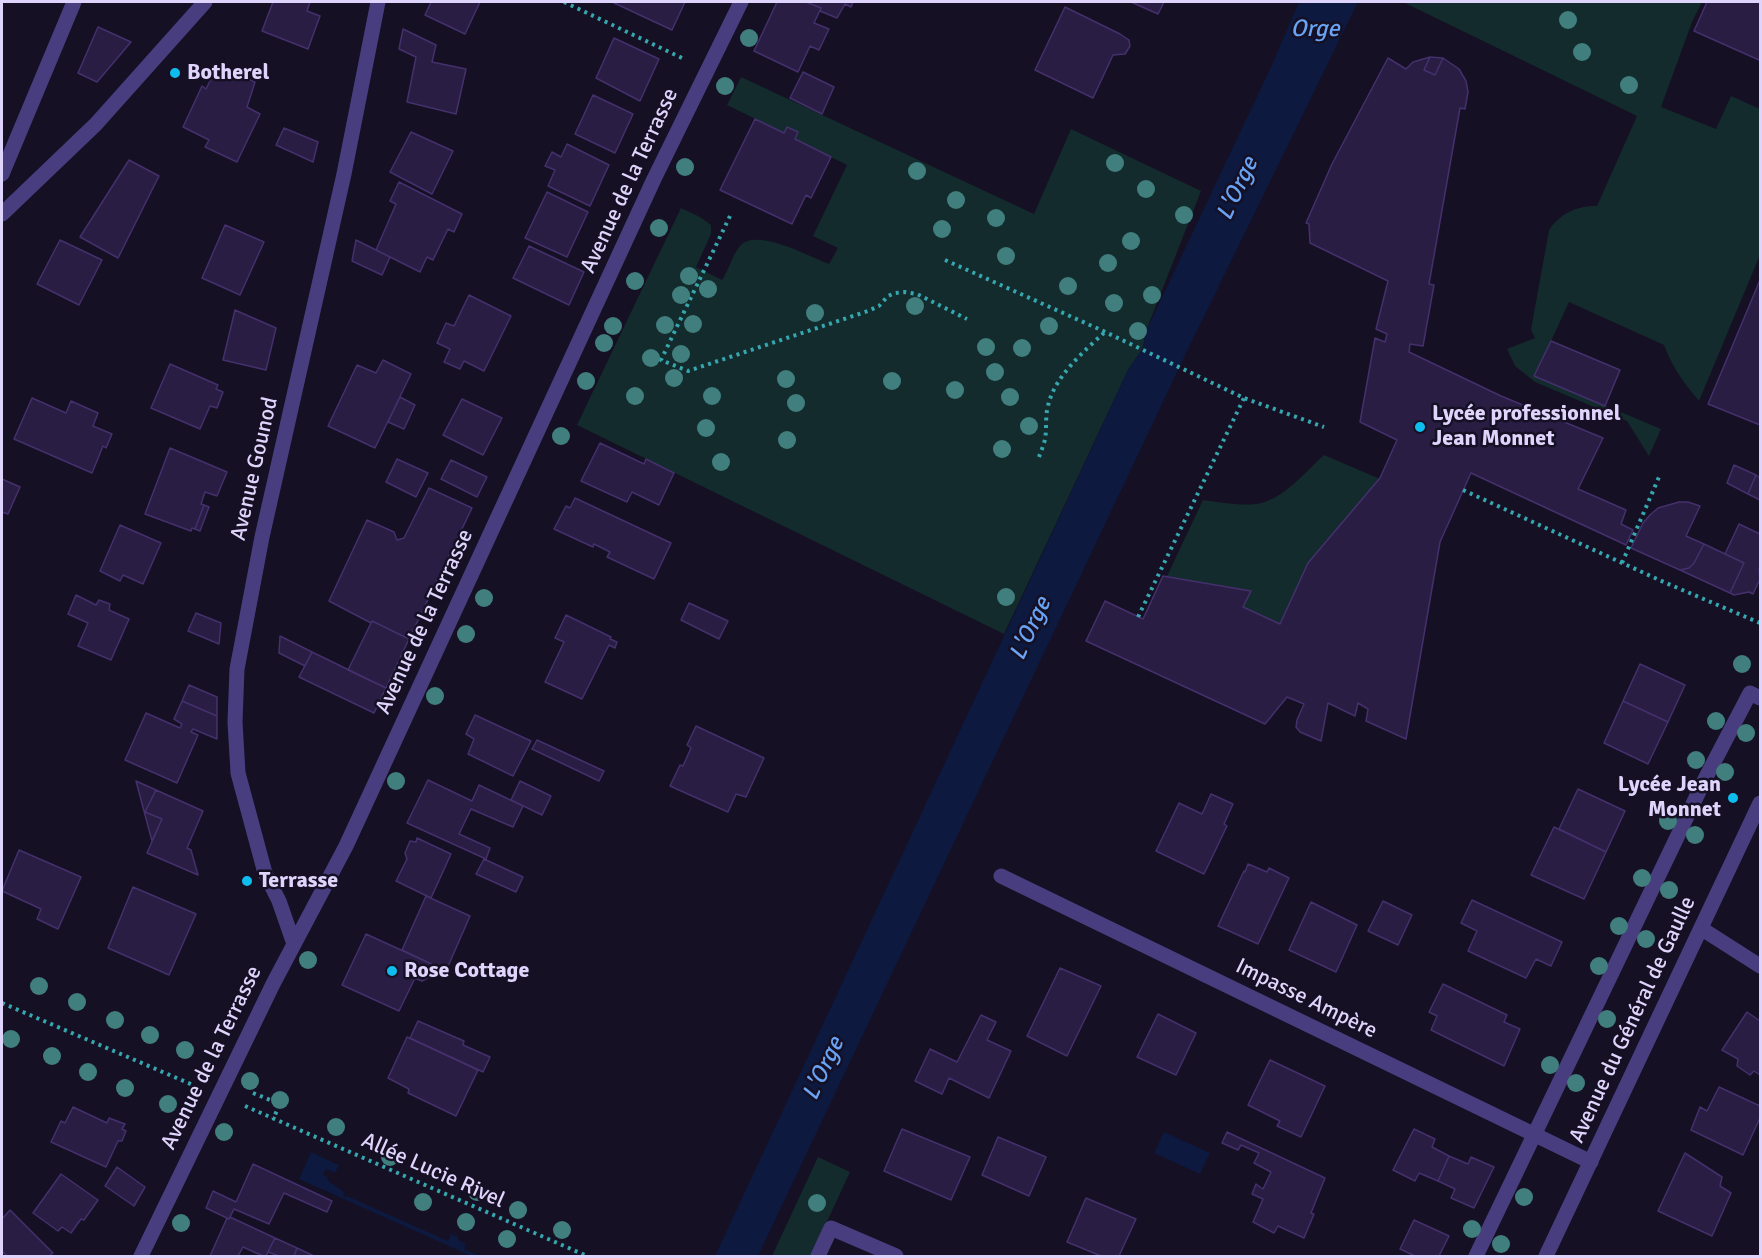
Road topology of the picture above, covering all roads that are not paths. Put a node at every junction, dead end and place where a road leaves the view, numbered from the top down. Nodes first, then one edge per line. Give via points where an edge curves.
1 (74, 2) edge
2 (206, 2) edge
3 (378, 2) edge
4 (741, 2) edge
5 (2, 174) edge
6 (2, 214) edge
7 (1761, 698) edge
8 (1761, 803) edge
9 (1001, 876) dead end
10 (1702, 929) junction
11 (294, 944) junction
12 (1761, 966) edge
13 (1534, 1135) junction
14 (1591, 1162) junction
15 (141, 1257) edge
16 (818, 1257) edge
17 (896, 1257) edge
18 (1476, 1257) edge
19 (1546, 1257) edge

1 - 5 street
2 - 6 street via 96,124
3 - 11 street, Avenue Gounod via 237,669 234,722 238,773 265,873
4 - 11 street, Avenue de la Terrasse via 654,179 346,846
7 - 13 street via 1750,693 1704,781
8 - 10 street, Avenue du Général de Gaulle
9 - 13 street, Impasse Ampère
10 - 12 street
10 - 14 street, Avenue du Général de Gaulle
11 - 15 street, Avenue de la Terrasse
13 - 14 street, Impasse Ampère
13 - 18 street
14 - 19 street, Avenue du Général de Gaulle
16 - 17 street via 831,1228

